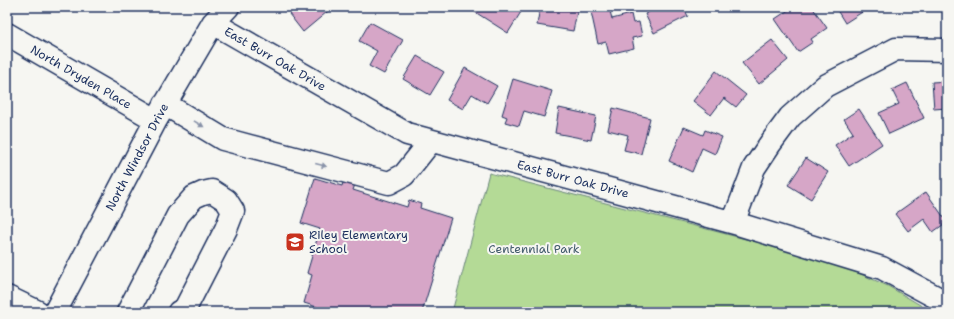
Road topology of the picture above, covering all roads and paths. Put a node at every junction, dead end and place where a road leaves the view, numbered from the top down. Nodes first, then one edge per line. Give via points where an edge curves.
1 (228, 7) edge
2 (213, 23) junction
3 (7, 34) edge
4 (947, 50) edge
5 (160, 112) junction
6 (431, 141) junction
7 (738, 224) junction
8 (7, 296) edge
9 (947, 303) edge
10 (38, 312) edge
11 (55, 312) edge
12 (128, 312) edge
13 (179, 312) edge

1 - 2 street, North Windsor Drive
2 - 5 street, North Windsor Drive
2 - 6 street, East Burr Oak Drive via 407,134
3 - 5 street, North Dryden Place
4 - 7 street via 896,49 825,86 790,117 754,168 736,215
5 -> 6 street, North Dryden Place via 223,139 389,183 404,175
5 - 11 street, North Windsor Drive
6 - 7 street, East Burr Oak Drive
7 - 9 street, East Burr Oak Drive via 882,268
8 - 10 street
12 - 13 street via 178,215 194,197 202,192 212,191 226,200 233,211 185,309

